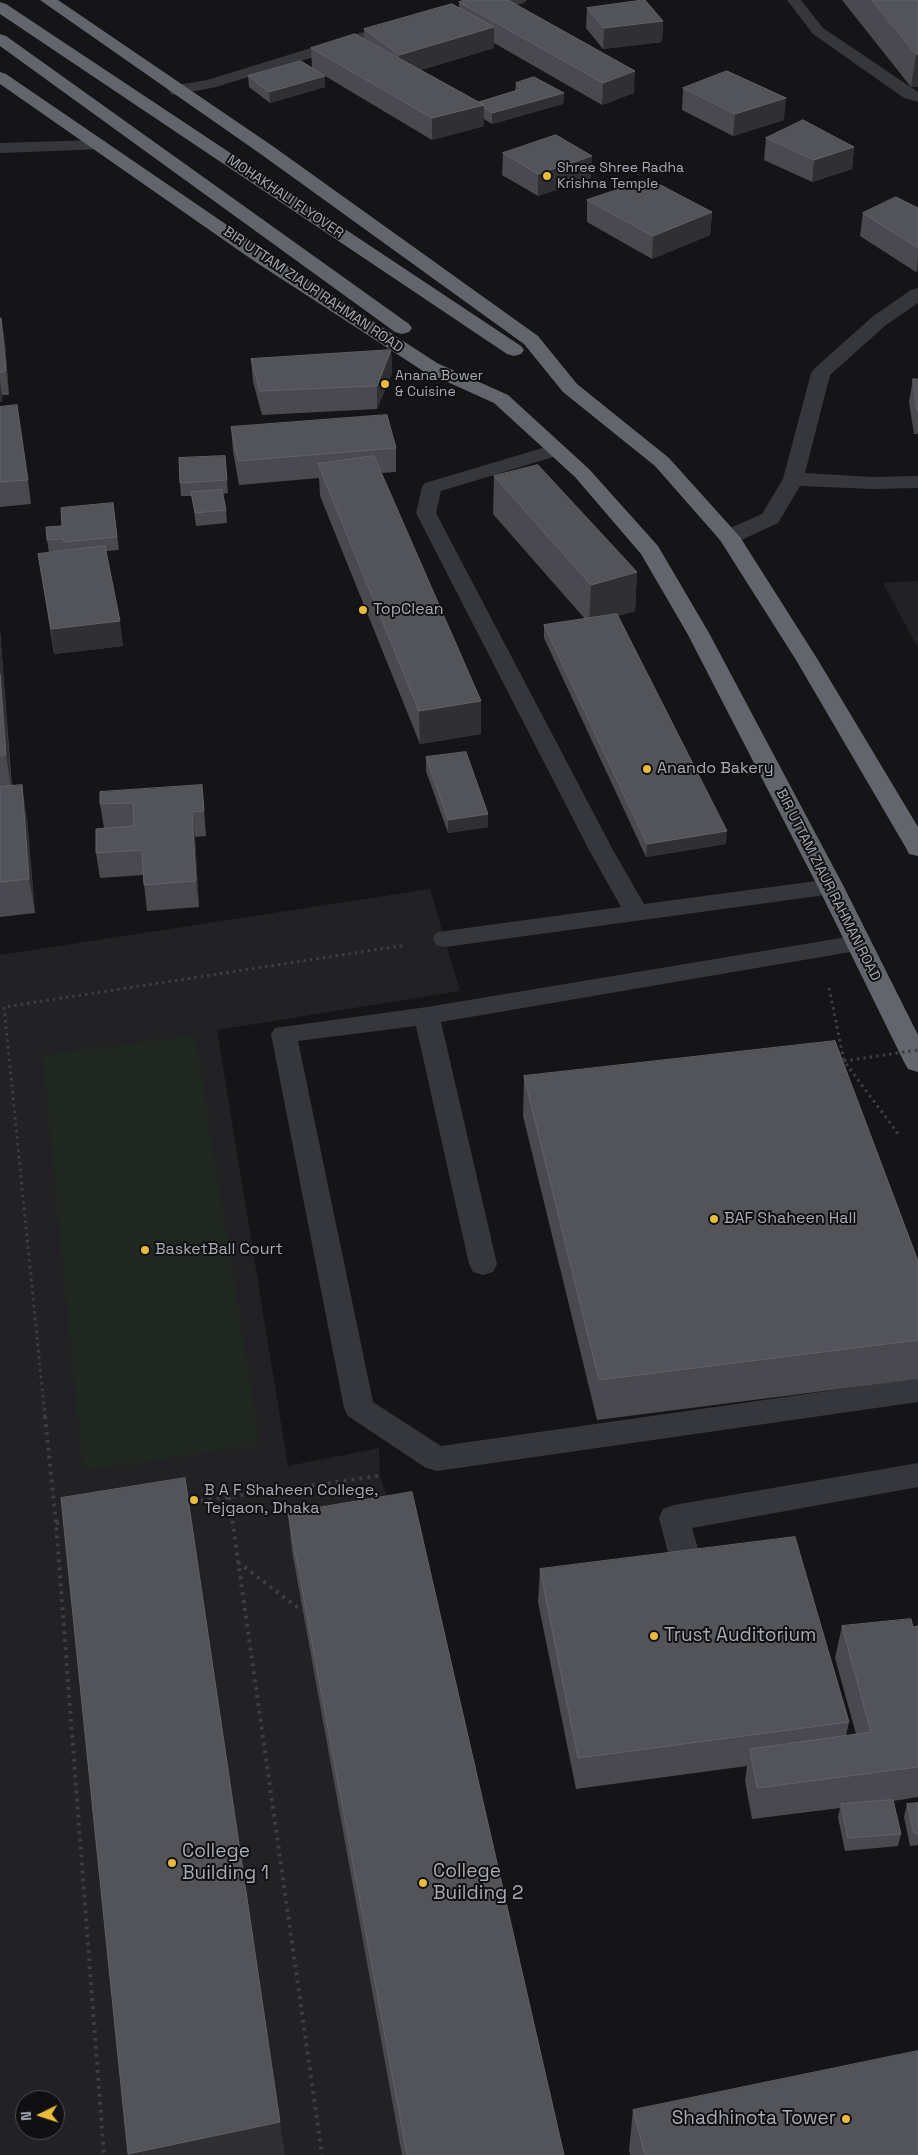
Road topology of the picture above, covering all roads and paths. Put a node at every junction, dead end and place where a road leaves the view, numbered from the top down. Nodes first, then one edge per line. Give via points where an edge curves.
1 (48, 0) edge
2 (519, 0) edge
3 (794, 1) edge
4 (0, 7) edge
5 (461, 13) edge
6 (414, 23) edge
7 (0, 39) edge
8 (0, 76) edge
9 (177, 90) junction
10 (918, 98) edge
11 (99, 144) junction
12 (0, 148) edge
13 (918, 294) edge
14 (570, 388) junction
15 (501, 399) junction
16 (556, 450) junction
17 (793, 479) junction
18 (918, 482) edge
19 (728, 537) junction
20 (918, 848) edge
21 (831, 887) junction
22 (637, 914) junction
23 (445, 939) joint
24 (860, 943) junction
25 (829, 986) dead end
26 (2, 1008) edge
27 (427, 1016) junction
28 (918, 1050) edge
29 (844, 1061) junction
30 (918, 1062) edge
31 (899, 1135) dead end
32 (483, 1264) dead end
33 (918, 1390) edge
34 (438, 1459) junction
35 (918, 1475) edge
36 (229, 1497) junction
37 (181, 1504) edge
38 (75, 1520) edge
39 (56, 1523) junction
40 (238, 1562) junction
41 (692, 1583) edge
42 (302, 1611) edge
43 (104, 2155) edge
44 (322, 2155) edge

1 - 9 highway
2 - 5 street
3 - 10 lane via 818,31
4 - 14 highway, MOHAKHALI FLYOVER
6 - 9 street via 210,84
7 - 15 highway
8 - 11 highway, BIR UTTAM ZIAUR RAHMAN ROAD
9 - 14 highway via 268,151 531,340
11 - 12 street
11 - 15 highway, BIR UTTAM ZIAUR RAHMAN ROAD via 261,257 430,367
13 - 17 street via 879,321 821,373
14 - 19 highway via 662,462
15 - 16 highway, BIR UTTAM ZIAUR RAHMAN ROAD
16 - 21 highway, BIR UTTAM ZIAUR RAHMAN ROAD via 582,473 650,552 698,633
16 - 22 lane via 432,487 426,513
17 - 18 street
17 - 19 street via 770,518
19 - 20 highway via 807,660
21 - 22 lane
21 - 24 highway, BIR UTTAM ZIAUR RAHMAN ROAD
22 - 23 lane
23 - 26 path
24 - 27 lane
24 - 30 highway, BIR UTTAM ZIAUR RAHMAN ROAD
25 - 29 path
26 - 39 path
27 - 32 lane
27 - 34 lane via 284,1034 359,1408
28 - 29 path, bridge
29 - 31 path
33 - 34 lane
34 - 36 path via 380,1476
35 - 41 lane via 674,1518
36 - 37 path
36 - 40 path
38 - 39 path
39 - 43 path
40 - 42 path
40 - 44 path

